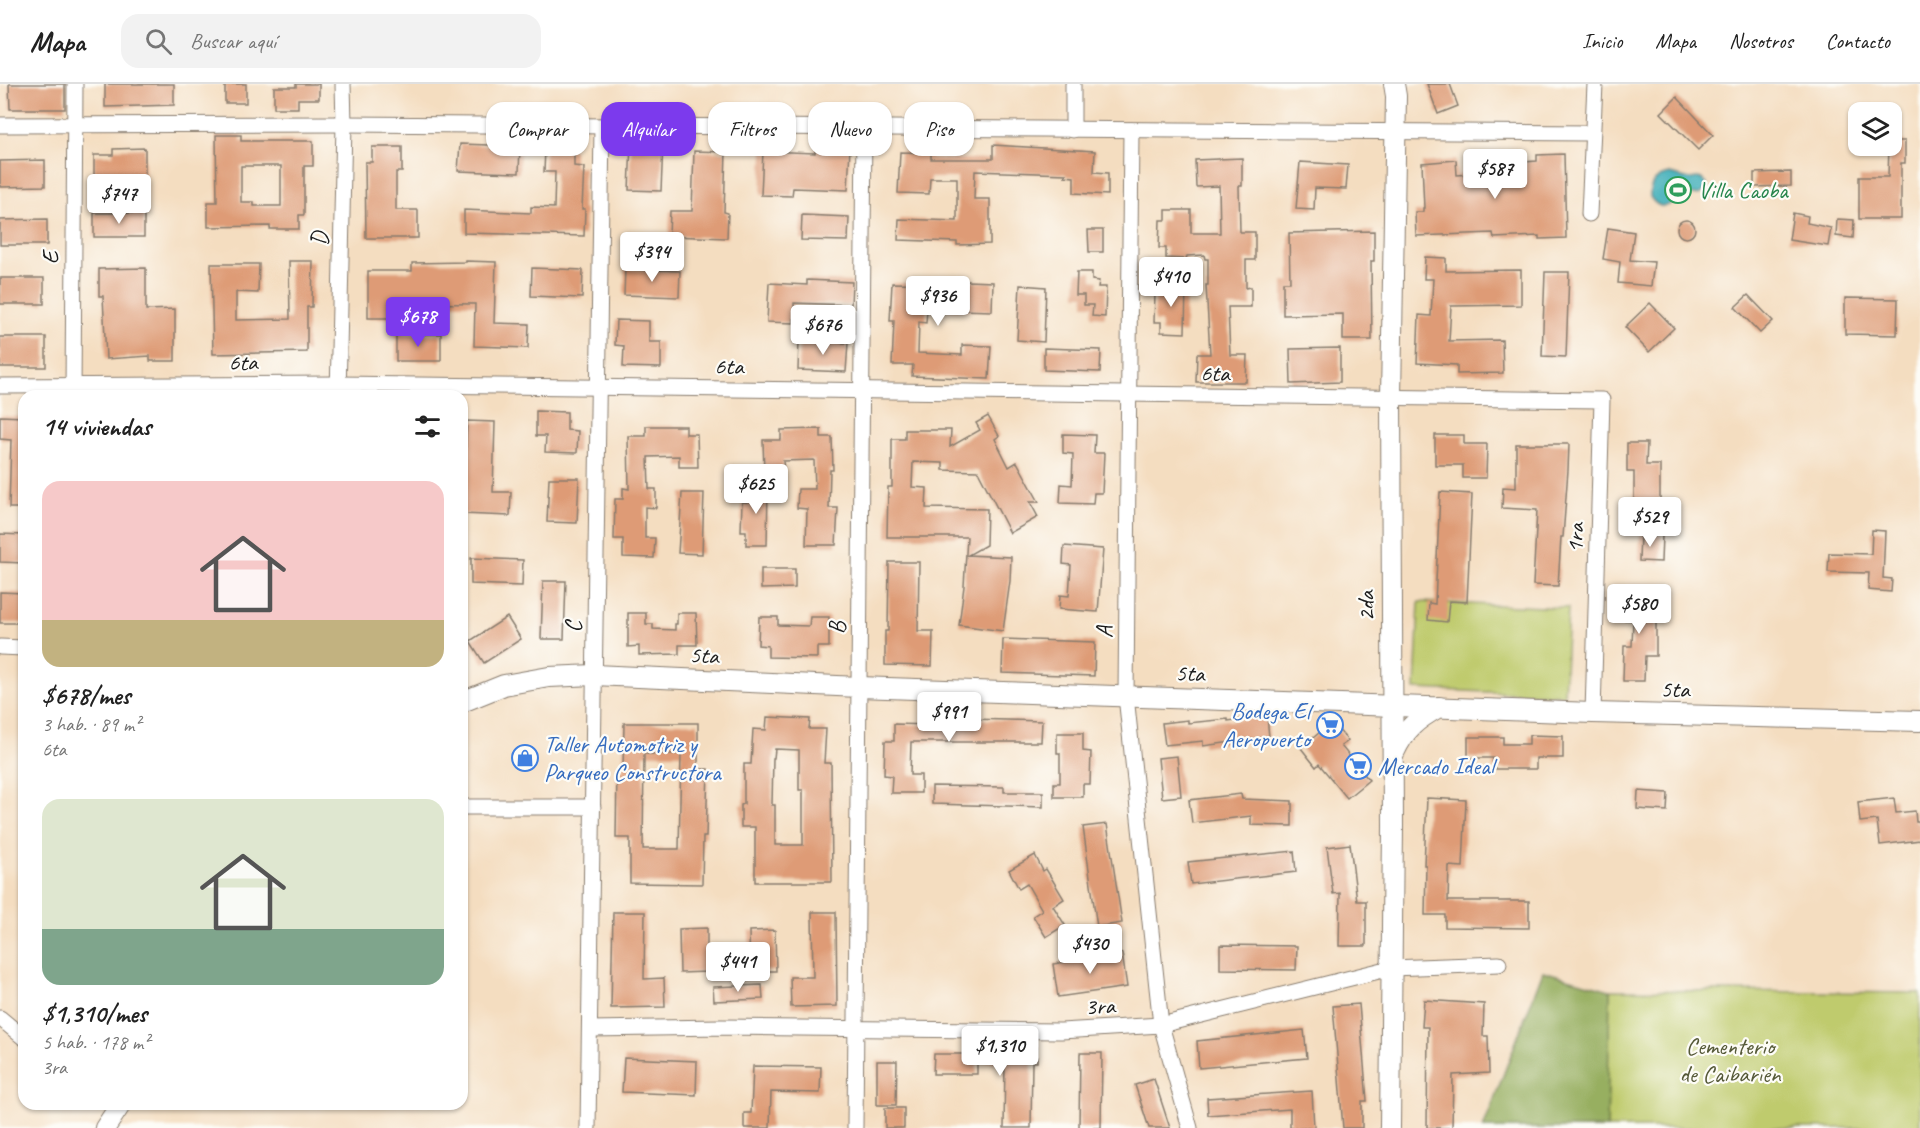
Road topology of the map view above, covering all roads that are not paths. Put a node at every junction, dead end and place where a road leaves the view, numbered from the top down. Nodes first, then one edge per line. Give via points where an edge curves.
1 (75, 84) edge
2 (343, 84) edge
3 (1073, 84) edge
4 (1394, 84) edge
5 (1595, 84) edge
6 (344, 124) junction
7 (0, 125) edge
8 (75, 126) junction
9 (601, 126) edge
10 (696, 127) edge
11 (808, 128) edge
12 (892, 128) edge
13 (1073, 130) junction
14 (1131, 130) junction
15 (1396, 132) junction
16 (1592, 134) junction
17 (602, 156) edge
18 (864, 156) edge
19 (1589, 214) dead end
20 (0, 386) edge
21 (598, 387) junction
22 (58, 390) edge
23 (73, 390) edge
24 (338, 390) edge
25 (862, 390) junction
26 (1130, 394) junction
27 (1391, 398) junction
28 (1602, 400) joint
29 (0, 647) edge
30 (18, 648) edge
31 (594, 675) junction
32 (859, 687) junction
33 (1126, 696) junction
34 (468, 700) edge
35 (1392, 705) junction
36 (1440, 707) junction
37 (1593, 713) junction
38 (1920, 721) edge
39 (1393, 756) junction
40 (468, 807) edge
41 (593, 807) junction
42 (1499, 964) dead end
43 (1391, 968) junction
44 (0, 1018) edge
45 (1161, 1025) junction
46 (856, 1028) junction
47 (590, 1029) junction
48 (18, 1033) edge
49 (588, 1128) edge
50 (855, 1128) edge
51 (1190, 1128) edge
52 (1390, 1128) edge

1 - 8 street, E
2 - 6 street, D
3 - 13 street
4 - 15 street, 2da
5 - 16 street
6 - 8 street
6 - 9 street
6 - 24 street, D
7 - 8 street
8 - 23 street, E
10 - 11 street
12 - 13 street
13 - 14 street
14 - 15 street
14 - 26 street, A
15 - 16 street
15 - 27 street, 2da
16 - 19 street
17 - 21 street, C
18 - 25 street, B
20 - 22 street, 6ta
21 - 24 street, 6ta
21 - 25 street, 6ta
21 - 31 street, C
25 - 26 street, 6ta
25 - 32 street, B
26 - 27 street, 6ta
26 - 33 street, A
27 - 28 street, 6ta
27 - 35 street, 2da
28 - 37 street, 1ra
29 - 30 street
31 - 32 street, 5ta
31 - 34 street, 5ta via 504,685
31 - 41 street, C
32 - 33 street, 5ta
32 - 46 street, B
33 - 35 street, 5ta
33 - 45 street, A
35 - 36 street, 5ta
35 - 39 street, 2da
36 - 37 street, 5ta
36 - 39 street via 1418,719 1401,738
37 - 38 street, 5ta
39 - 43 street, 2da
40 - 41 street
41 - 47 street, C
42 - 43 street, 3ra
43 - 45 street, 3ra
43 - 52 street, 2da
44 - 48 street
45 - 46 street, 3ra via 1061,1031
45 - 51 street, A
46 - 47 street, 3ra
46 - 50 street, B
47 - 49 street, C

